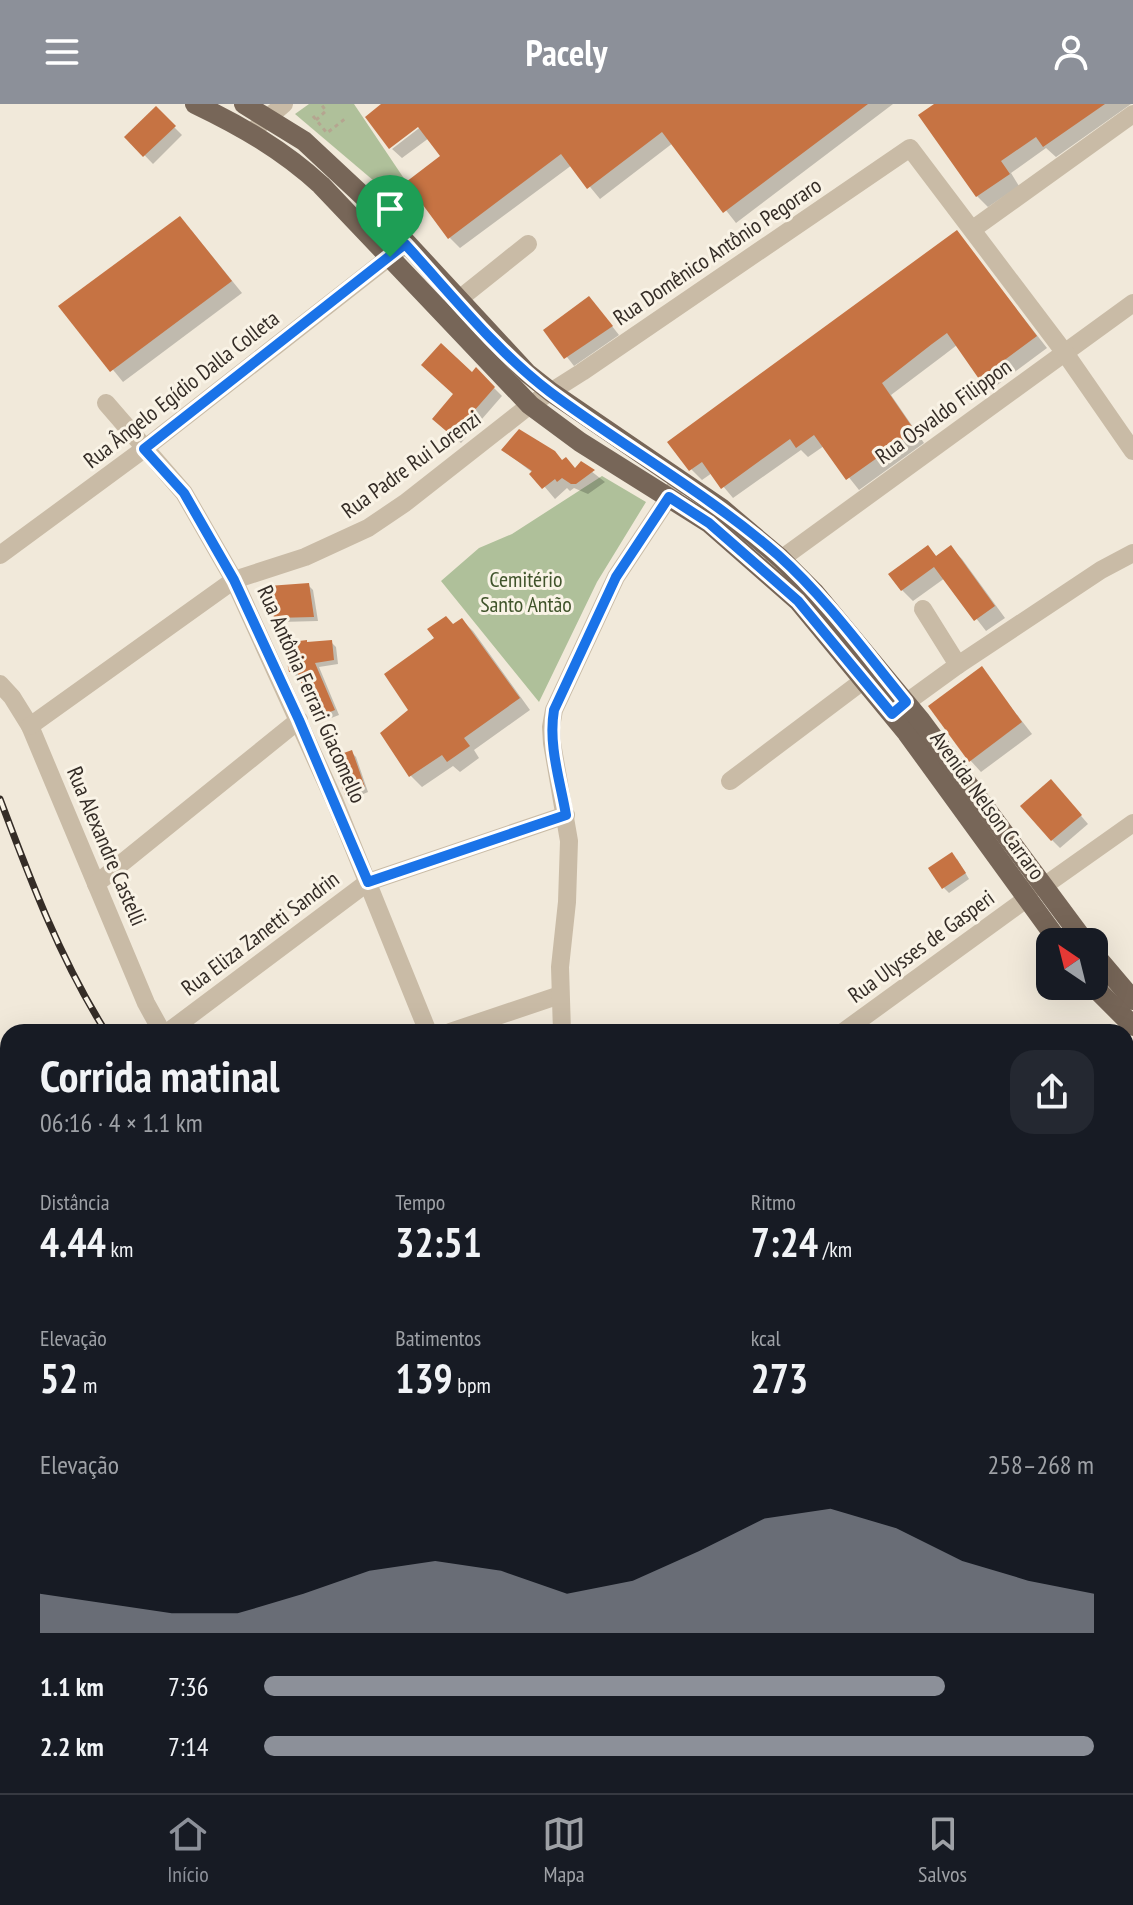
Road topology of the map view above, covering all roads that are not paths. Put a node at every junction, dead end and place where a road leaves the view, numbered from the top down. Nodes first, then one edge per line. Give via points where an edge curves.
1 (195, 104) edge
2 (244, 104) edge
3 (275, 110) edge
4 (1133, 114) edge
5 (251, 132) junction
6 (327, 176) junction
7 (973, 229) junction
8 (528, 244) dead end
9 (397, 251) junction
10 (1133, 303) edge
11 (450, 306) junction
12 (1065, 353) junction
13 (551, 392) junction
14 (106, 403) dead end
15 (530, 405) junction
16 (144, 449) junction
17 (1133, 451) edge
18 (681, 479) junction
19 (669, 497) junction
20 (715, 516) junction
21 (1133, 553) edge
22 (0, 555) edge
23 (772, 564) junction
24 (234, 580) junction
25 (923, 609) dead end
26 (844, 641) junction
27 (958, 665) junction
28 (864, 680) junction
29 (0, 684) edge
30 (899, 708) junction
31 (299, 720) junction
32 (30, 726) junction
33 (914, 727) junction
34 (730, 781) dead end
35 (566, 815) junction
36 (1133, 823) edge
37 (368, 882) junction
38 (96, 884) junction
39 (1044, 886) junction
40 (1026, 899) junction
41 (1048, 928) edge
42 (1075, 928) edge
43 (1108, 971) edge
44 (560, 995) junction
45 (1107, 1000) edge
46 (1133, 1000) edge
47 (160, 1024) edge
48 (176, 1024) edge
49 (425, 1024) edge
50 (474, 1024) edge
51 (562, 1024) edge
52 (854, 1024) edge
53 (1131, 1024) edge

1 - 5 main road, Avenida Nelson Carraro
2 - 3 main road, Avenida Nelson Carraro
3 - 5 street
3 - 6 main road, Avenida Nelson Carraro
4 - 7 street
5 - 6 main road, Avenida Nelson Carraro
6 - 9 main road, Avenida Nelson Carraro
7 - 12 street
7 - 13 street, Rua Domênico Antônio Pegoraro via 910,148
8 - 11 street
9 - 11 main road, Avenida Nelson Carraro
9 - 16 street, Rua Ângelo Egídio Dalla Colleta
10 - 12 street, Rua Osvaldo Filippon
11 - 13 main road, Avenida Nelson Carraro
11 - 15 main road, Avenida Nelson Carraro
12 - 17 street
12 - 23 street, Rua Osvaldo Filippon
13 - 15 street, Rua Domênico Antônio Pegoraro
13 - 18 main road, Avenida Nelson Carraro
14 - 16 street, Rua Antônia Ferrari Giacomello
15 - 19 main road, Avenida Nelson Carraro
15 - 24 street, Rua Padre Rui Lorenzi via 368,528 305,557
16 - 22 street, Rua Ângelo Egídio Dalla Colleta
16 - 24 street, Rua Antônia Ferrari Giacomello via 184,493
18 - 19 street
18 - 20 main road, Avenida Nelson Carraro
19 - 20 main road, Avenida Nelson Carraro
19 - 35 street via 616,577 554,710 552,743
20 - 23 main road, Avenida Nelson Carraro
21 - 27 street
23 - 26 main road, Avenida Nelson Carraro
24 - 31 street, Rua Antônia Ferrari Giacomello
24 - 32 street, Rua Padre Rui Lorenzi
25 - 27 street
26 - 28 main road, Avenida Nelson Carraro
26 - 30 main road, Avenida Nelson Carraro
27 - 30 street
28 - 30 main road, Avenida Nelson Carraro
28 - 34 street
29 - 32 street, Rua Alexandre Castelli
30 - 33 main road, Avenida Nelson Carraro
31 - 37 street, Rua Antônia Ferrari Giacomello
31 - 38 street
32 - 38 street, Rua Alexandre Castelli
33 - 39 main road, Avenida Nelson Carraro
33 - 40 main road, Avenida Nelson Carraro
35 - 37 street, Rua Eliza Zanetti Sandrin
35 - 44 street via 568,877
36 - 39 street, Rua Ulysses de Gasperi
37 - 48 street, Rua Eliza Zanetti Sandrin
37 - 49 street, Rua Antônia Ferrari Giacomello
38 - 47 street, Rua Alexandre Castelli
39 - 40 street, Rua Ulysses de Gasperi via 1033,885
39 - 42 main road, Avenida Nelson Carraro
40 - 41 main road, Avenida Nelson Carraro
40 - 52 street, Rua Ulysses de Gasperi
43 - 46 main road
44 - 50 street
44 - 51 street
45 - 53 main road

